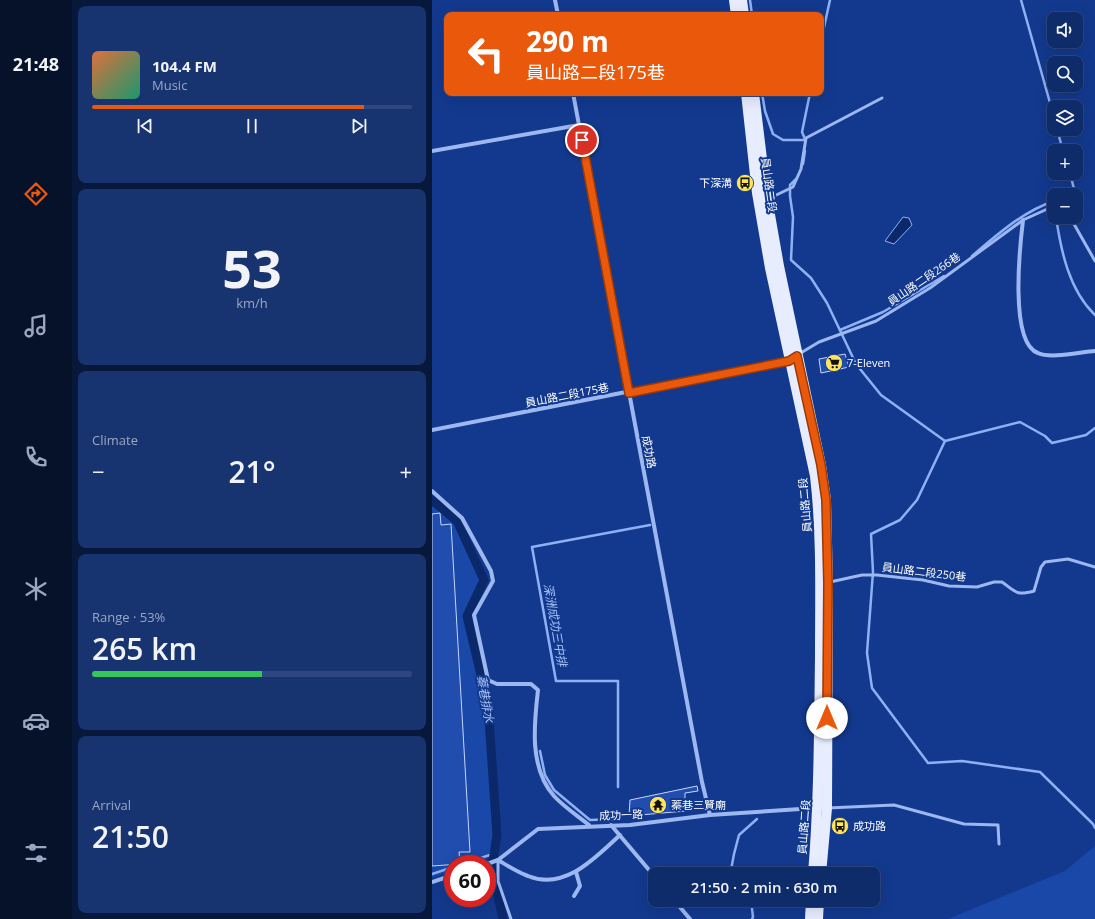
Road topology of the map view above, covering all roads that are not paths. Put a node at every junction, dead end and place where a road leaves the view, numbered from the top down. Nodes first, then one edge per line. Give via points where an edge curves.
1 (555, 0) edge
2 (734, 0) edge
3 (742, 0) edge
4 (557, 12) edge
5 (736, 12) edge
6 (744, 12) edge
7 (574, 96) edge
8 (746, 96) edge
9 (754, 96) edge
10 (882, 98) dead end
11 (579, 125) junction
12 (432, 151) edge
13 (763, 200) junction
14 (1047, 209) edge
15 (1023, 220) junction
16 (1074, 224) edge
17 (1095, 261) edge
18 (1095, 351) edge
19 (793, 358) junction
20 (629, 393) junction
21 (432, 430) edge
22 (432, 491) edge
23 (1095, 567) edge
24 (824, 583) junction
25 (823, 808) junction
26 (710, 815) junction
27 (590, 825) junction
28 (611, 825) junction
29 (620, 835) junction
30 (999, 844) dead end
31 (497, 861) junction
32 (814, 867) edge
33 (821, 867) edge
34 (648, 869) edge
35 (576, 872) junction
36 (444, 878) edge
37 (432, 882) edge
38 (574, 896) dead end
39 (680, 907) edge
40 (811, 907) edge
41 (819, 907) edge
42 (510, 919) edge
43 (690, 919) edge
44 (810, 919) edge
45 (818, 919) edge

1 - 4 street
2 - 5 main road
3 - 6 main road
7 - 11 street, 成功路
8 - 13 main road, 員山路二段
9 - 13 main road, 員山路二段
10 - 13 lane via 806,138 801,169 793,187
11 - 12 street
11 - 20 street, 成功路
13 - 19 main road, 員山路二段 via 770,268
14 - 15 lane, 員山路二段266巷
15 - 18 street via 1018,288 1025,341 1032,351 1039,354
15 - 19 lane, 員山路二段266巷 via 930,288 876,321 819,342
16 - 17 lane
19 - 20 street, 員山路二段175巷
19 - 24 main road, 員山路二段 via 815,476
20 - 21 street, 員山路二段175巷
20 - 26 street, 成功路
22 - 27 street via 462,518 492,571 493,581 474,615 488,680 497,684 531,684 538,690 535,718 536,748 542,777 554,796
23 - 24 lane, 員山路二段250巷 via 1068,559 1045,562 1034,591 1022,594 1015,593 1002,582 970,587 877,575
24 - 25 main road, 員山路二段
25 - 26 street, 成功一路
25 - 30 lane via 894,805 964,824 998,825
25 - 32 main road, 員山路二段
25 - 33 main road, 員山路二段
26 - 28 street, 成功一路 via 663,822
27 - 28 street, 成功一路
27 - 31 street, 成功一路 via 538,829
28 - 29 street
29 - 34 street
29 - 35 street, 成功一路
31 - 35 street, 成功一路 via 529,877 552,880
31 - 42 lane via 498,881
35 - 38 street via 580,886
36 - 37 street
39 - 43 street
40 - 44 main road
41 - 45 main road

